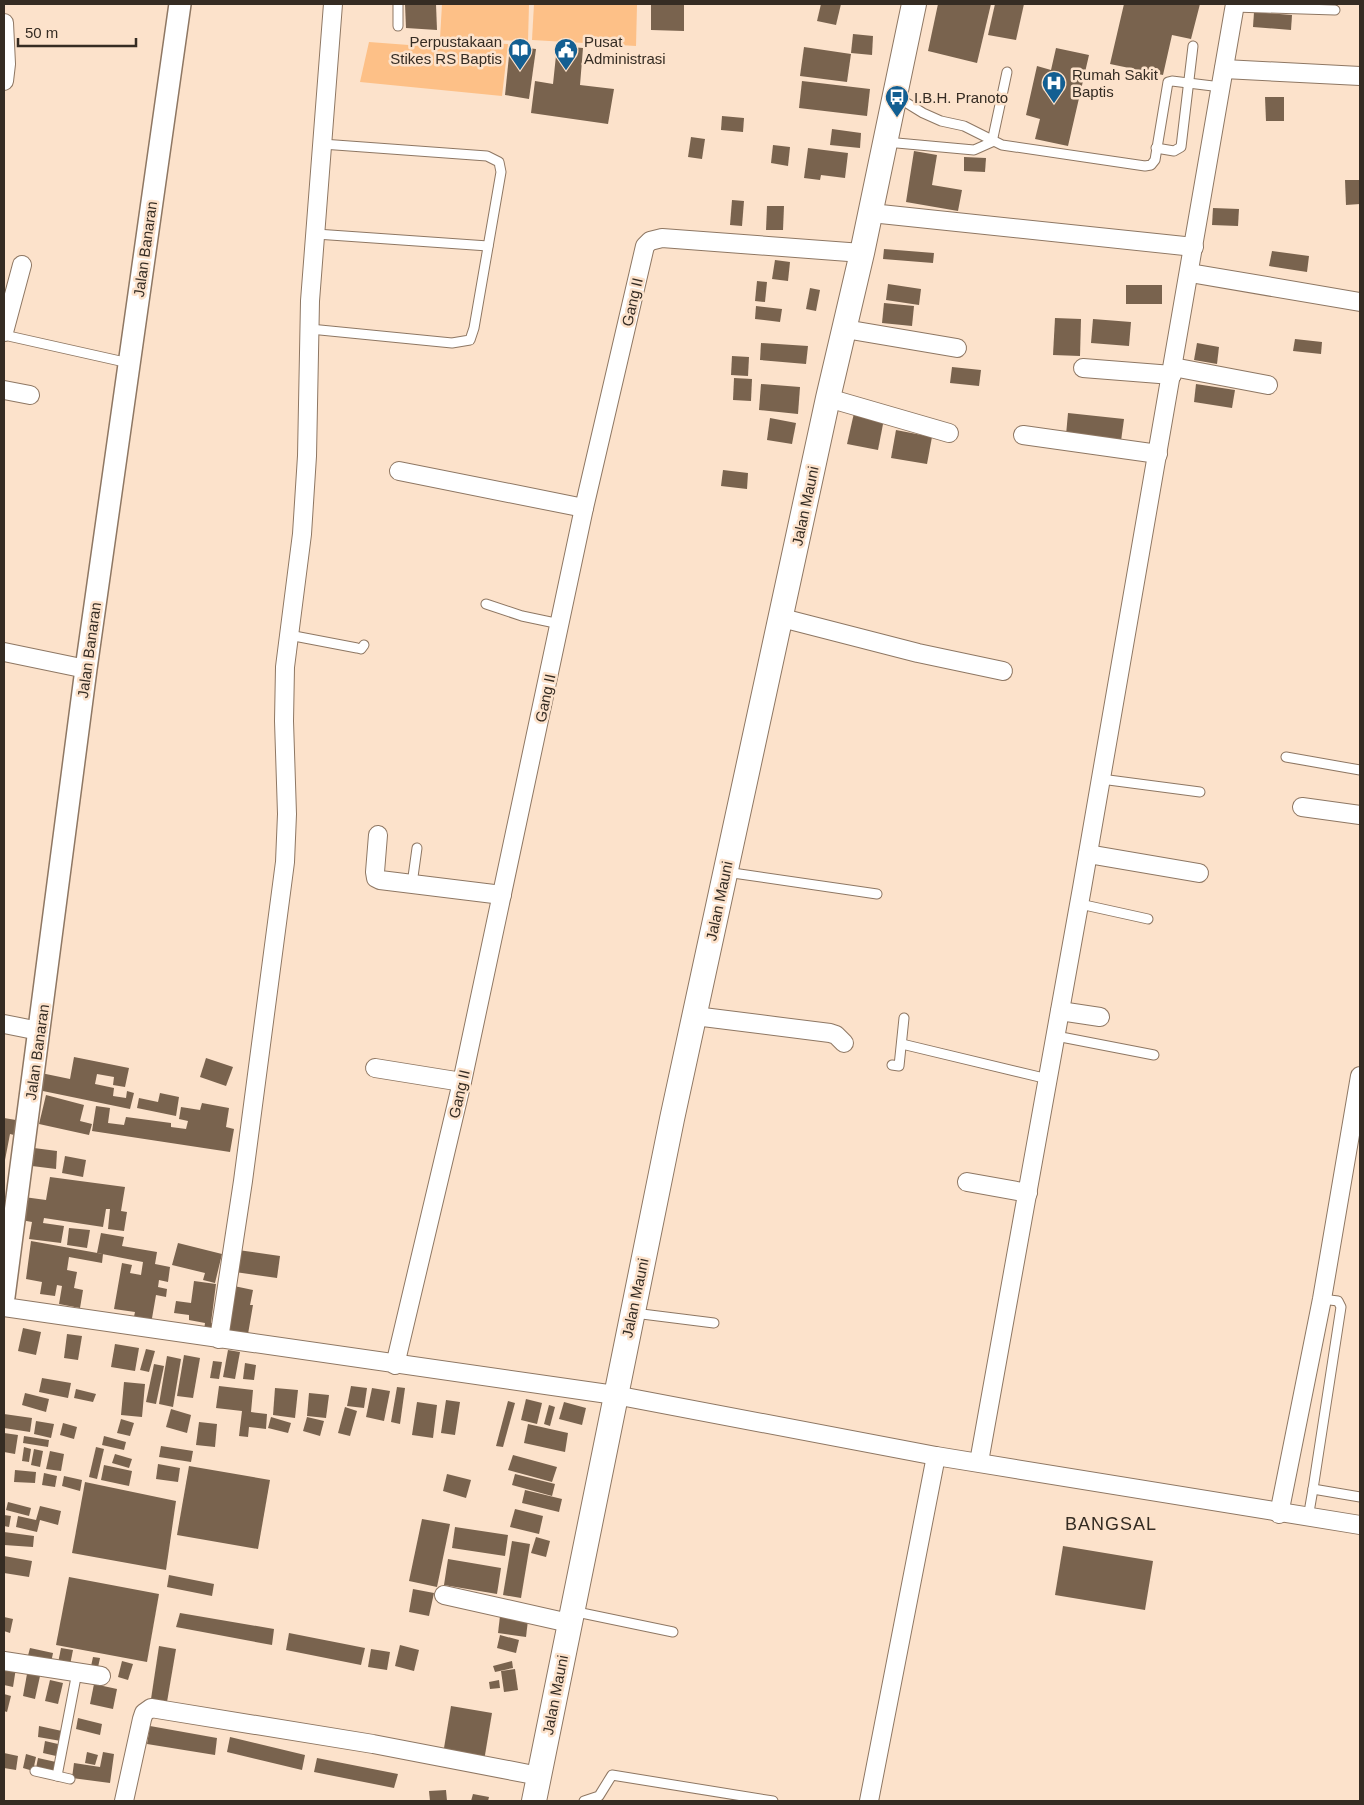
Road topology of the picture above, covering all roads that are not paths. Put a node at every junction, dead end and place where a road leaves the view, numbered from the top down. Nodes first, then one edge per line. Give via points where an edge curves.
1 (180, 4) edge
2 (333, 4) edge
3 (398, 4) edge
4 (914, 4) edge
5 (1235, 6) edge
6 (1335, 10) dead end
7 (4, 23) edge
8 (398, 26) dead end
9 (1193, 46) dead end
10 (1007, 72) dead end
11 (1360, 76) edge
12 (1222, 78) junction
13 (4, 80) edge
14 (1190, 82) junction
15 (894, 96) junction
16 (885, 142) junction
17 (992, 142) junction
18 (322, 144) junction
19 (1156, 148) junction
20 (871, 214) junction
21 (316, 234) junction
22 (488, 246) junction
23 (1194, 247) junction
24 (862, 253) junction
25 (22, 265) dead end
26 (1190, 273) junction
27 (1360, 302) edge
28 (310, 328) junction
29 (845, 329) junction
30 (4, 334) edge
31 (957, 348) dead end
32 (129, 363) junction
33 (1083, 368) dead end
34 (1173, 371) junction
35 (1268, 385) dead end
36 (4, 390) edge
37 (30, 395) dead end
38 (828, 398) junction
39 (949, 433) dead end
40 (1023, 435) dead end
41 (1158, 454) junction
42 (399, 471) dead end
43 (584, 508) junction
44 (486, 604) dead end
45 (782, 618) junction
46 (560, 624) junction
47 (289, 635) junction
48 (364, 645) dead end
49 (4, 652) edge
50 (86, 669) junction
51 (1003, 671) dead end
52 (1286, 757) dead end
53 (1360, 770) edge
54 (1101, 779) junction
55 (1200, 792) dead end
56 (1302, 807) dead end
57 (1360, 815) edge
58 (378, 835) dead end
59 (417, 848) dead end
60 (1088, 854) junction
61 (725, 872) junction
62 (1199, 873) dead end
63 (412, 884) junction
64 (877, 894) dead end
65 (502, 895) junction
66 (1080, 904) junction
67 (1148, 919) dead end
68 (1060, 1011) junction
69 (695, 1016) junction
70 (1100, 1017) dead end
71 (904, 1018) dead end
72 (4, 1024) edge
73 (39, 1031) junction
74 (1056, 1036) junction
75 (844, 1043) dead end
76 (902, 1044) junction
77 (1154, 1054) dead end
78 (892, 1065) dead end
79 (375, 1068) dead end
80 (1360, 1076) edge
81 (1048, 1079) junction
82 (462, 1082) junction
83 (967, 1182) dead end
84 (1028, 1193) junction
85 (4, 1297) edge
86 (1322, 1298) junction
87 (4, 1307) edge
88 (632, 1312) junction
89 (714, 1323) dead end
90 (219, 1338) junction
91 (395, 1364) junction
92 (615, 1394) junction
93 (936, 1456) junction
94 (979, 1462) junction
95 (1312, 1489) junction
96 (1360, 1497) edge
97 (1279, 1514) junction
98 (1308, 1518) junction
99 (1360, 1526) edge
100 (444, 1595) dead end
101 (571, 1617) junction
102 (673, 1632) dead end
103 (4, 1661) edge
104 (77, 1672) junction
105 (101, 1676) dead end
106 (35, 1771) dead end
107 (57, 1776) junction
108 (539, 1776) junction
109 (70, 1779) dead end
110 (124, 1801) edge
111 (534, 1801) edge
112 (584, 1801) edge
113 (773, 1801) edge
114 (869, 1801) edge

1 - 32 street, Jalan Banaran
2 - 18 street
3 - 8 lane
4 - 15 main road, Jalan Mauni
5 - 6 lane
5 - 12 street
7 - 13 street
9 - 14 lane
10 - 17 lane
11 - 12 street
12 - 14 lane
12 - 23 street
14 - 19 lane via 1168,82
14 - 19 lane via 1182,147 1174,151
15 - 16 main road, Jalan Mauni
15 - 17 lane via 923,113 964,126
16 - 17 lane via 974,150
16 - 20 main road, Jalan Mauni
17 - 19 lane via 1145,166 1155,160
18 - 21 street
18 - 22 lane via 495,158 501,172
20 - 23 street
20 - 24 main road, Jalan Mauni
21 - 22 lane
21 - 28 street
22 - 28 lane via 470,340 452,343
23 - 26 street
24 - 29 main road, Jalan Mauni
24 - 43 street, Gang II via 662,238 650,241 643,252
25 - 30 street
26 - 27 street
26 - 34 street
28 - 47 street via 302,534
29 - 31 street
29 - 38 main road, Jalan Mauni
30 - 32 lane
32 - 50 street, Jalan Banaran
33 - 34 street
34 - 35 street
34 - 41 street
36 - 37 street
38 - 39 street
38 - 45 main road, Jalan Mauni
40 - 41 street
41 - 54 street
42 - 43 street
43 - 46 street, Gang II
44 - 46 lane
45 - 51 street
45 - 61 main road, Jalan Mauni
46 - 65 street, Gang II
47 - 48 lane via 357,648
47 - 90 street via 284,693 285,862 244,1181
49 - 50 street
50 - 73 street, Jalan Banaran
52 - 53 lane
54 - 55 lane
54 - 60 street
56 - 57 street
58 - 63 street via 376,878
59 - 63 lane
60 - 62 street
60 - 66 street
61 - 64 lane
61 - 69 main road, Jalan Mauni
63 - 65 street
65 - 82 street, Gang II
66 - 67 lane
66 - 68 street
68 - 70 street
68 - 74 street
69 - 75 street via 830,1033
69 - 88 main road, Jalan Mauni
71 - 76 lane
72 - 73 street
73 - 85 street, Jalan Banaran
74 - 77 lane
74 - 81 street
76 - 78 lane via 899,1066
76 - 81 lane
79 - 82 street
80 - 86 street
81 - 84 street
82 - 91 street, Gang II
83 - 84 street
84 - 94 street
86 - 95 lane via 1338,1301 1341,1307
86 - 97 street
87 - 90 street
88 - 89 lane
88 - 92 main road, Jalan Mauni
90 - 91 street
91 - 92 street
92 - 93 street
92 - 101 main road, Jalan Mauni
93 - 94 street
93 - 114 street
94 - 97 street
95 - 96 lane
95 - 98 lane
97 - 98 street
98 - 99 street
100 - 101 street
101 - 102 lane
101 - 108 main road, Jalan Mauni
103 - 104 street
104 - 105 street
104 - 107 lane
106 - 107 lane
107 - 109 lane
108 - 110 street via 374,1744 151,1708 142,1719
108 - 111 main road, Jalan Mauni
112 - 113 lane via 599,1796 612,1775

